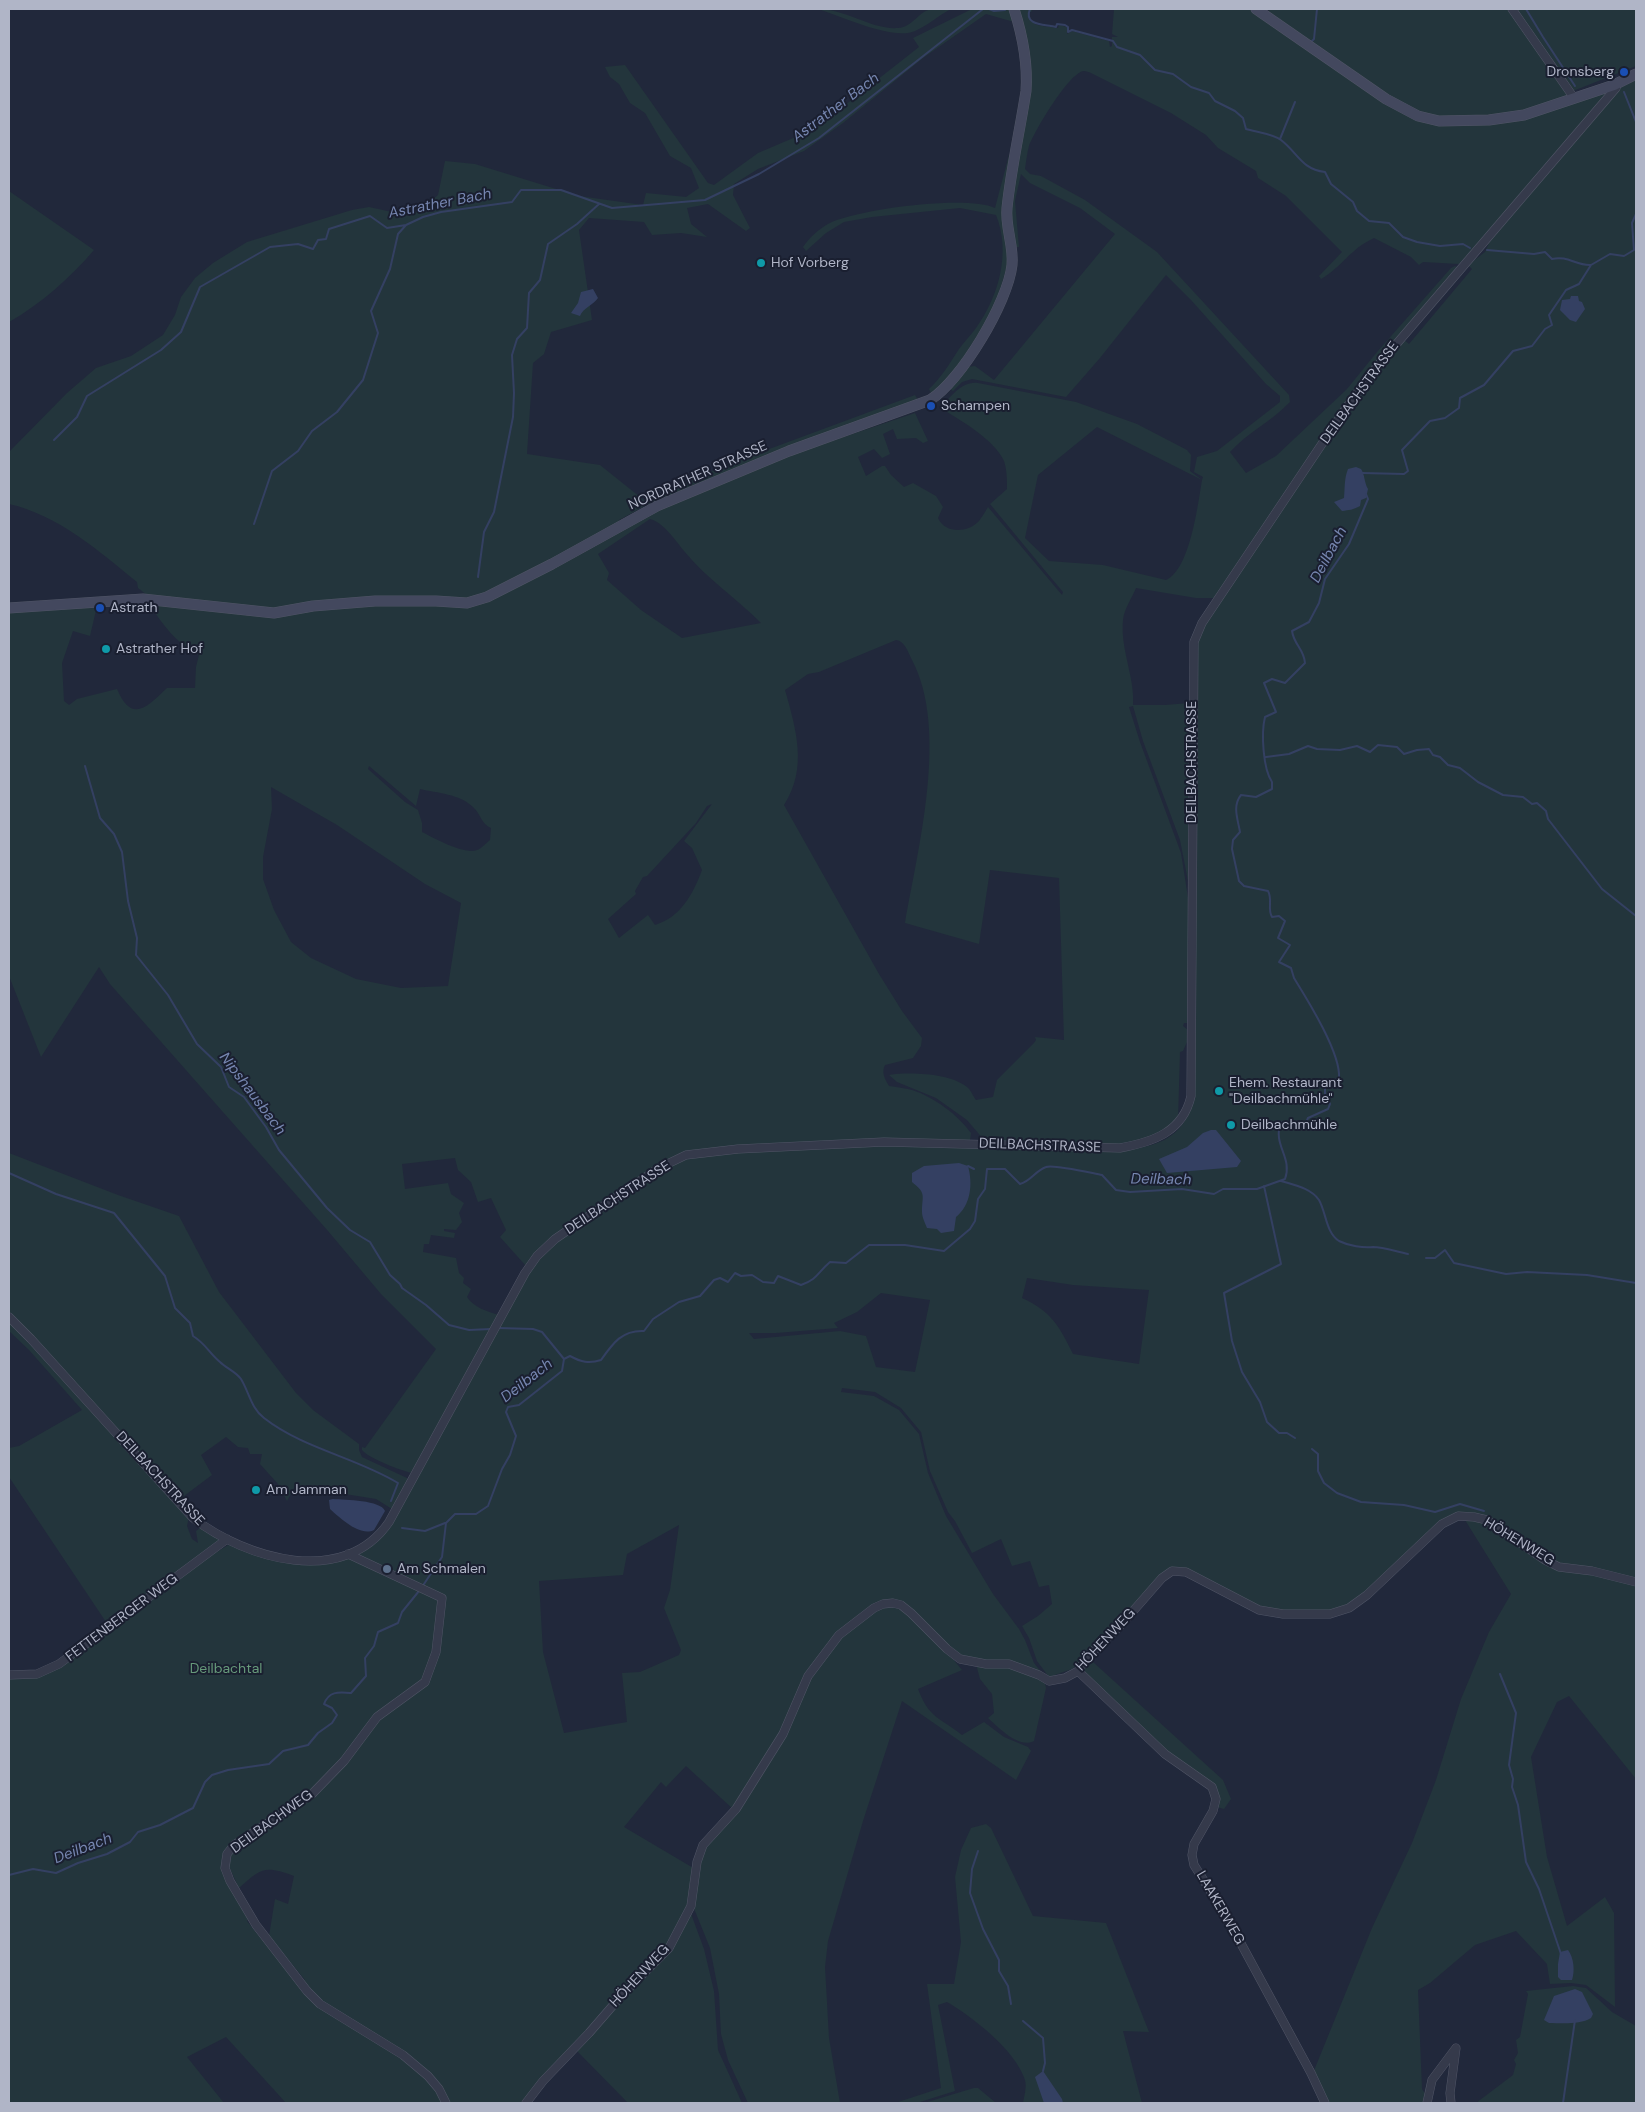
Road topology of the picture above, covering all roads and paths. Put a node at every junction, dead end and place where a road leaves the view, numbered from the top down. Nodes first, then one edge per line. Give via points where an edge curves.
1 (1014, 9) edge
2 (1256, 9) edge
3 (1512, 9) edge
4 (1636, 74) edge
5 (1614, 85) junction
6 (1574, 98) junction
7 (9, 608) edge
8 (9, 1317) edge
9 (227, 1539) junction
10 (348, 1554) junction
11 (1636, 1582) edge
12 (1078, 1671) junction
13 (9, 1675) edge
14 (446, 2103) edge
15 (526, 2103) edge
16 (1325, 2103) edge
17 (1427, 2103) edge
18 (1451, 2103) edge

1 - 7 main road, NORDRATHER STRASSE via 1025,46 1027,71 1007,211 1012,252 1010,276 1001,304 981,339 949,384 930,400 789,451 657,506 552,564 487,597 468,603 375,601 274,613 143,599
2 - 6 main road via 1386,99 1418,116 1449,121 1489,120 1524,114
3 - 6 street
4 - 5 main road
5 - 6 main road
5 - 10 street, DEILBACHSTRASSE via 1616,88 1375,369 1202,623 1194,642 1191,1096 1184,1117 1165,1134 1142,1144 1120,1148 884,1142 738,1149 686,1155 658,1168 554,1240 537,1256 505,1308 389,1522 366,1547
8 - 9 street, DEILBACHSTRASSE via 194,1518 211,1532
9 - 10 street, DEILBACHSTRASSE via 287,1560 320,1561
9 - 13 street, FETTENBERGER WEG via 59,1664 37,1674
10 - 14 street, DEILBACHWEG via 442,1598 436,1652 425,1682 377,1717 344,1761 312,1794 234,1845 227,1854 225,1868 256,1926 306,1991 320,2004 404,2055 428,2076
11 - 12 street, HÖHENWEG via 1559,1566 1487,1520 1458,1516 1442,1524 1367,1595 1349,1608 1330,1614 1283,1614 1259,1610 1186,1572 1172,1571 1088,1656
12 - 15 street, HÖHENWEG via 1049,1681 1009,1664 960,1660 901,1605 893,1603 883,1604 839,1635 808,1676 783,1734 736,1809 703,1845 697,1862 691,1906 670,1948 542,2081
12 - 16 street, LAAKERWEG via 1165,1754 1212,1787 1216,1798 1213,1811 1194,1844 1194,1864
17 - 18 street via 1432,2080 1456,2048

